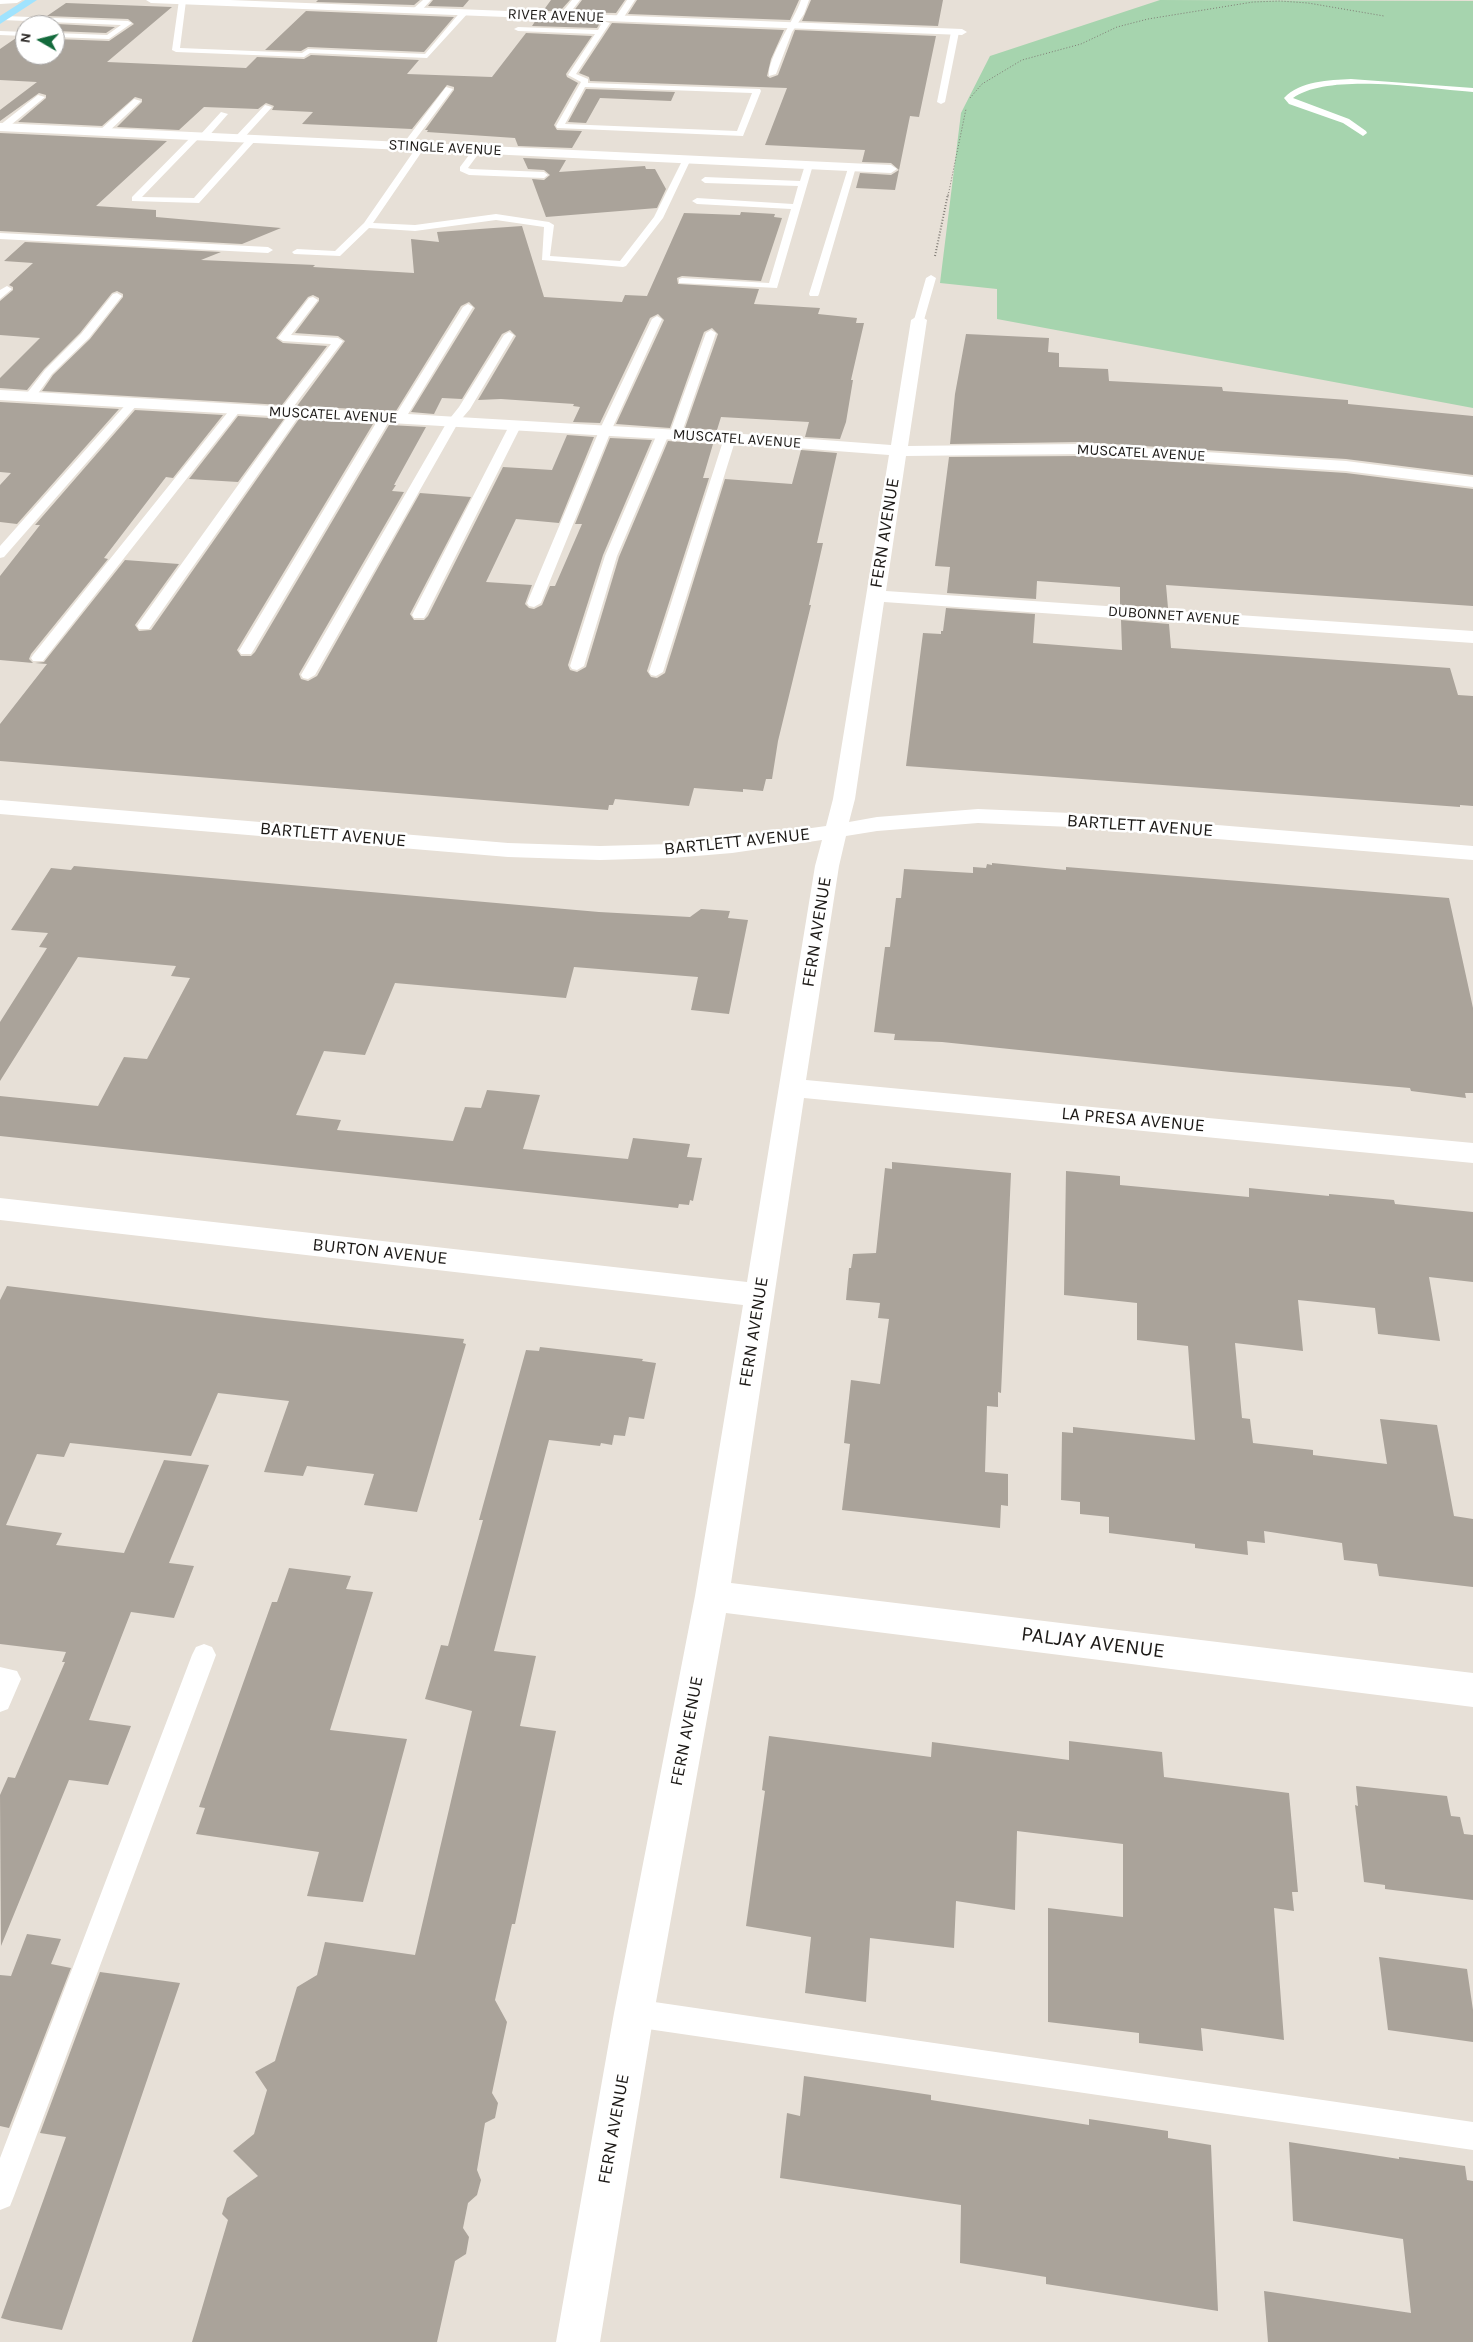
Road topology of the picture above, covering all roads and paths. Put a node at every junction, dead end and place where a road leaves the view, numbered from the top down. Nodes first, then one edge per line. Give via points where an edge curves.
1 (32, 0) edge
2 (151, 0) edge
3 (170, 0) edge
4 (427, 0) edge
5 (576, 0) edge
6 (631, 0) edge
7 (805, 0) edge
8 (182, 1) edge
9 (279, 2) edge
10 (417, 10) junction
11 (465, 12) junction
12 (563, 16) junction
13 (1384, 16) dead end
14 (614, 18) junction
15 (3, 19) edge
16 (65, 21) edge
17 (794, 25) junction
18 (518, 29) dead end
19 (0, 32) edge
20 (600, 32) junction
21 (958, 32) joint
22 (15, 33) edge
23 (65, 35) edge
24 (772, 74) dead end
25 (582, 85) junction
26 (449, 89) dead end
27 (1473, 90) edge
28 (41, 97) dead end
29 (137, 101) dead end
30 (941, 102) dead end
31 (967, 102) dead end
32 (268, 107) dead end
33 (966, 109) dead end
34 (224, 114) dead end
35 (2, 127) edge
36 (103, 132) junction
37 (1363, 133) dead end
38 (200, 136) junction
39 (239, 138) junction
40 (252, 139) junction
41 (406, 146) junction
42 (421, 147) junction
43 (683, 148) junction
44 (478, 150) junction
45 (809, 165) junction
46 (852, 167) junction
47 (891, 169) dead end
48 (544, 175) dead end
49 (705, 180) dead end
50 (804, 184) junction
51 (697, 201) dead end
52 (797, 207) junction
53 (366, 225) junction
54 (0, 236) edge
55 (268, 250) dead end
56 (297, 252) dead end
57 (931, 278) joint
58 (682, 281) dead end
59 (814, 294) dead end
60 (116, 296) dead end
61 (313, 300) dead end
62 (468, 307) dead end
63 (657, 319) dead end
64 (919, 320) joint
65 (711, 333) dead end
66 (508, 335) dead end
67 (0, 395) edge
68 (30, 397) junction
69 (133, 403) junction
70 (236, 409) junction
71 (290, 412) junction
72 (392, 418) junction
73 (453, 422) junction
74 (515, 426) junction
75 (605, 431) junction
76 (669, 435) junction
77 (730, 438) junction
78 (897, 451) junction
79 (1473, 482) edge
80 (0, 554) edge
81 (875, 596) junction
82 (534, 603) dead end
83 (419, 615) dead end
84 (144, 626) dead end
85 (1473, 637) edge
86 (246, 651) dead end
87 (38, 658) dead end
88 (577, 666) dead end
89 (656, 672) dead end
90 (308, 675) dead end
91 (0, 807) edge
92 (837, 831) junction
93 (1473, 853) edge
94 (793, 1088) junction
95 (1473, 1153) edge
96 (0, 1209) edge
97 (760, 1295) junction
98 (712, 1596) junction
99 (204, 1655) dead end
100 (0, 1678) edge
101 (1473, 1690) edge
102 (0, 1701) edge
103 (634, 2013) junction
104 (1473, 2136) edge
105 (0, 2196) edge
106 (578, 2342) edge

1 - 15 main road
2 - 3 street, RIVER AVENUE
3 - 8 street, RIVER AVENUE
4 - 10 lane
5 - 12 lane
6 - 14 lane
7 - 17 lane
8 - 9 street, RIVER AVENUE
8 - 11 lane via 176,50 427,56
9 - 10 street, RIVER AVENUE
10 - 11 street, RIVER AVENUE
11 - 12 street, RIVER AVENUE
12 - 14 street, RIVER AVENUE
13 - 31 path via 1280,1 1215,7 1148,19 1117,27 1081,44 1022,60 982,84
14 - 17 street, RIVER AVENUE
14 - 20 lane
16 - 23 lane via 128,23 109,37
17 - 21 street, RIVER AVENUE
17 - 24 lane via 788,32
18 - 20 lane
19 - 22 lane
20 - 25 lane via 572,75 585,81
21 - 30 lane
25 - 43 lane via 560,126
25 - 43 lane via 757,91 740,134
26 - 41 lane
27 - 37 lane via 1351,81 1333,82 1294,93 1288,98 1346,121
28 - 35 lane
29 - 36 lane
32 - 39 lane
33 - 57 path
34 - 38 lane
35 - 36 street, STINGLE AVENUE
36 - 38 street, STINGLE AVENUE
38 - 39 street, STINGLE AVENUE
38 - 40 lane via 135,199 196,201
39 - 40 street, STINGLE AVENUE
40 - 41 street, STINGLE AVENUE
41 - 42 street, STINGLE AVENUE
42 - 44 street, STINGLE AVENUE
42 - 53 lane
43 - 44 street, STINGLE AVENUE
43 - 45 street, STINGLE AVENUE
43 - 53 lane via 658,218 623,264 545,258 549,225 531,222 496,217 415,228
44 - 48 lane via 464,169 469,172
45 - 46 street, STINGLE AVENUE
45 - 50 lane
46 - 47 street, STINGLE AVENUE
46 - 59 lane
49 - 50 lane
50 - 52 lane
51 - 52 lane
52 - 58 lane via 772,286
53 - 56 lane via 337,254
54 - 55 lane
57 - 64 lane
60 - 68 lane via 87,334 38,384
61 - 71 lane via 283,338 338,341
62 - 72 lane
63 - 75 lane
64 - 78 street, FERN AVENUE
65 - 76 lane
66 - 73 lane
67 - 68 street, MUSCATEL AVENUE
68 - 69 street, MUSCATEL AVENUE
69 - 70 street, MUSCATEL AVENUE
69 - 80 lane
70 - 71 street, MUSCATEL AVENUE
70 - 87 lane
71 - 72 street, MUSCATEL AVENUE
71 - 84 lane
72 - 73 street, MUSCATEL AVENUE
72 - 86 lane
73 - 74 street, MUSCATEL AVENUE
73 - 90 lane
74 - 75 street, MUSCATEL AVENUE
74 - 83 lane
75 - 76 street, MUSCATEL AVENUE
75 - 82 lane
76 - 77 street, MUSCATEL AVENUE
76 - 88 lane via 611,556
77 - 78 street, MUSCATEL AVENUE
77 - 89 lane
78 - 79 street, MUSCATEL AVENUE via 1080,449 1346,466
78 - 81 street, FERN AVENUE
81 - 85 street, DUBONNET AVENUE
81 - 92 street, FERN AVENUE
91 - 92 street, BARTLETT AVENUE via 508,850 672,851 780,841
92 - 93 street, BARTLETT AVENUE via 904,821 978,816 1071,820
92 - 94 street, FERN AVENUE via 827,866
94 - 95 street, LA PRESA AVENUE
94 - 97 street, FERN AVENUE
96 - 97 street, BURTON AVENUE
97 - 98 street, FERN AVENUE
98 - 101 street, PALJAY AVENUE
98 - 103 street, FERN AVENUE
99 - 105 lane
100 - 102 lane via 9,1679
103 - 104 lane
103 - 106 street, FERN AVENUE

